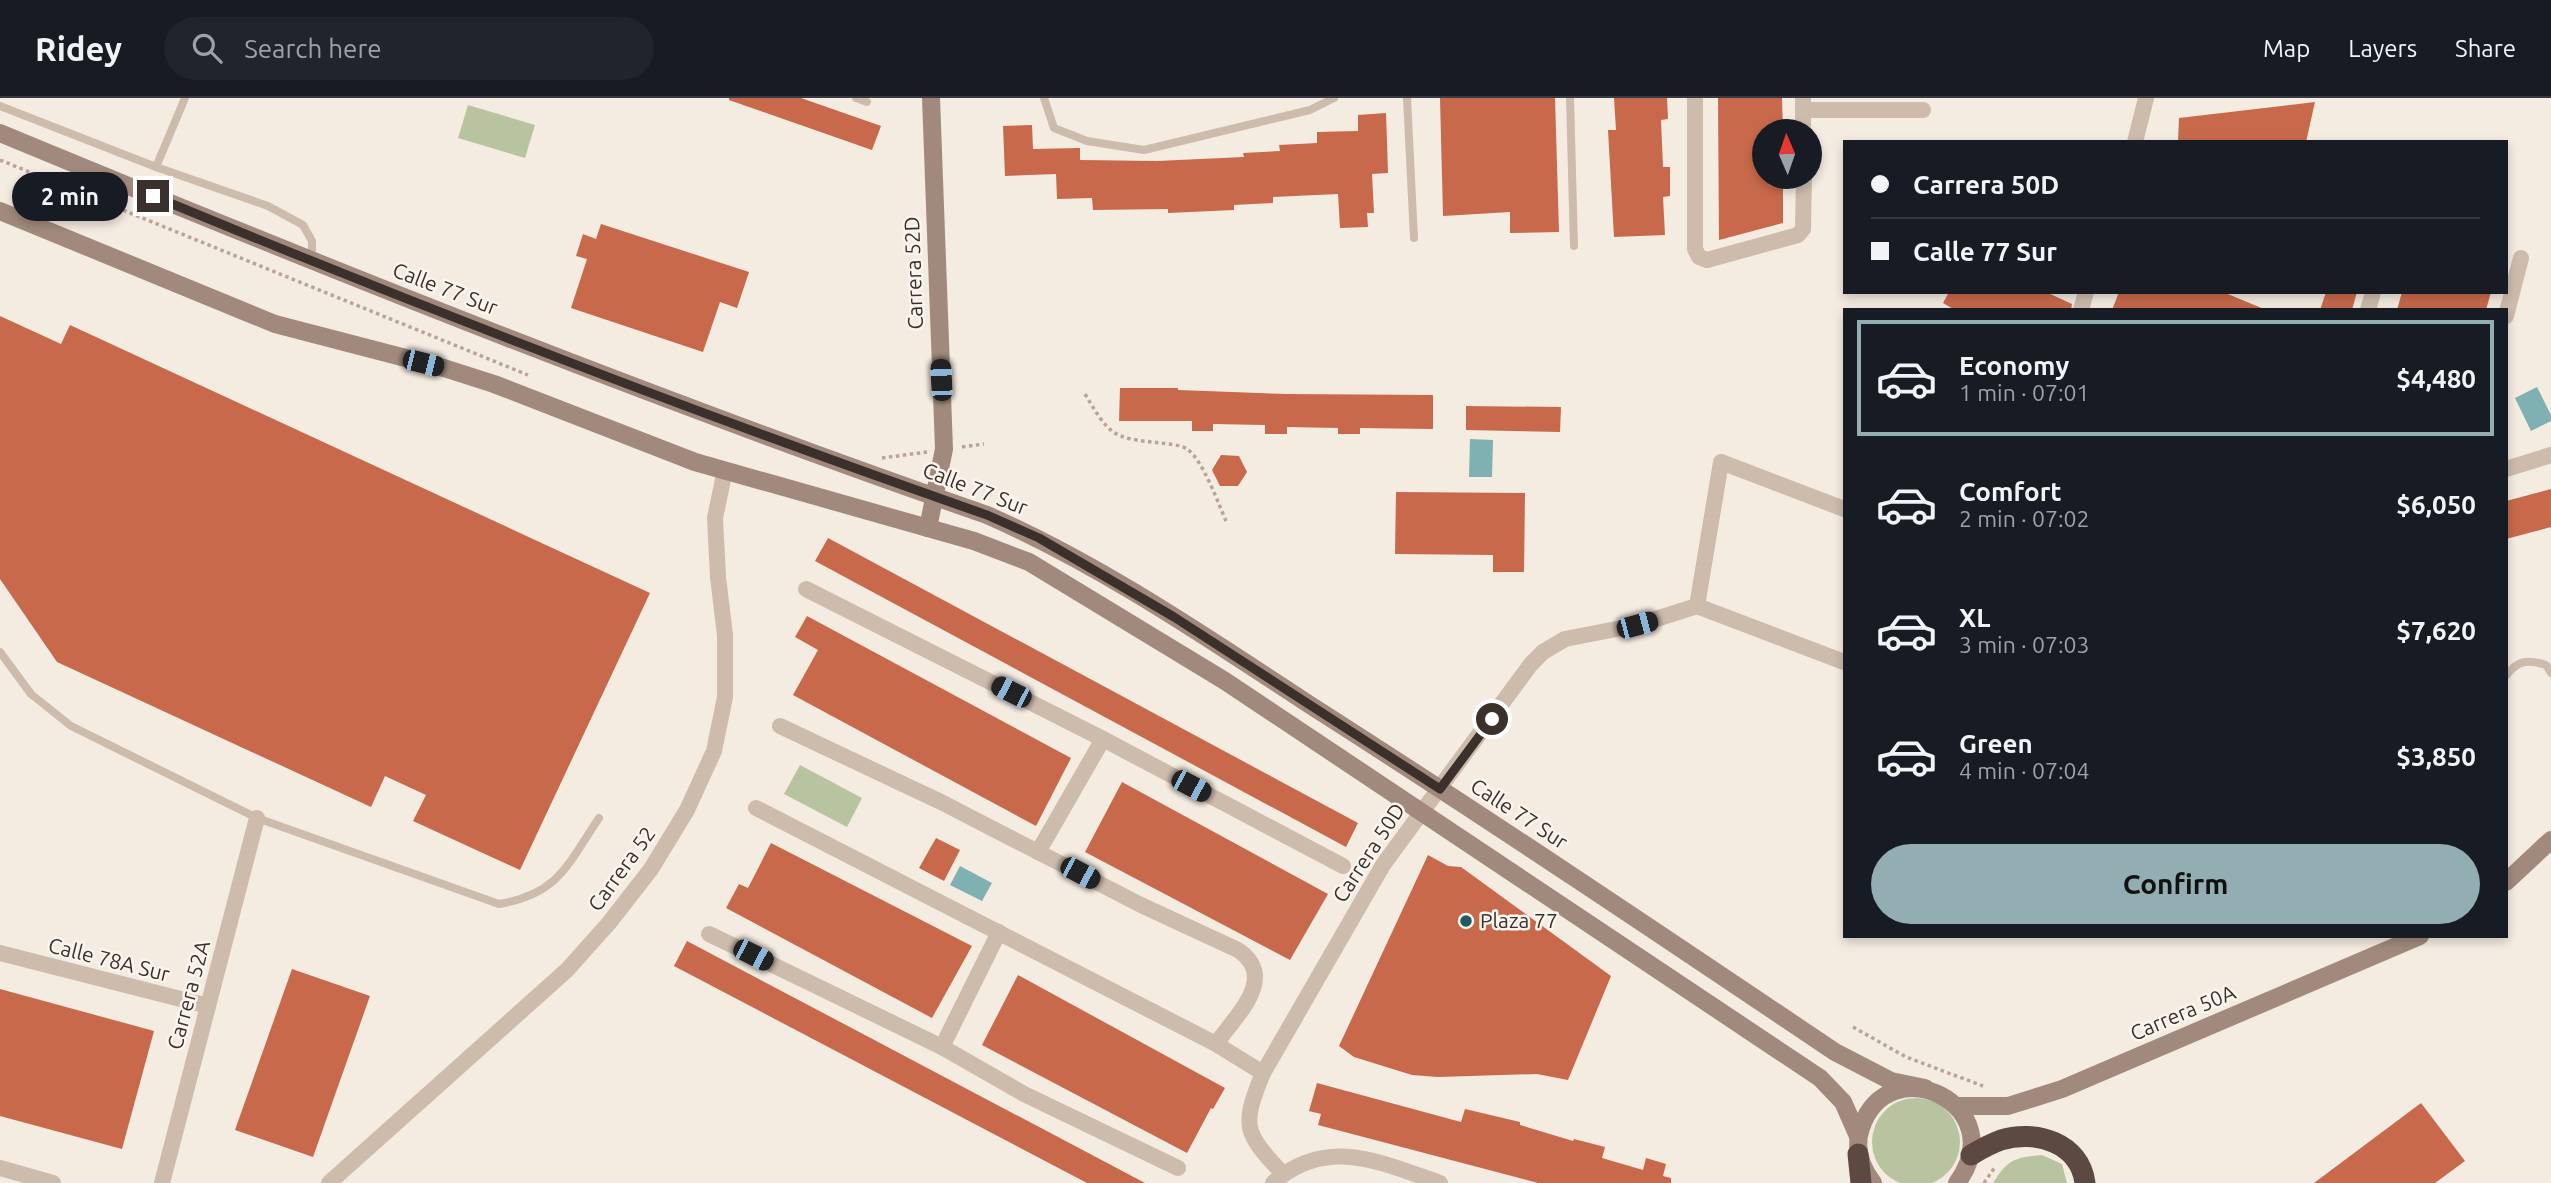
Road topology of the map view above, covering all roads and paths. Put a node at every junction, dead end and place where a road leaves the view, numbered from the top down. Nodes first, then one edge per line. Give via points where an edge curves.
1 (185, 98) edge
2 (856, 98) edge
3 (931, 98) edge
4 (1044, 98) edge
5 (1334, 98) edge
6 (1408, 98) edge
7 (1570, 98) edge
8 (1695, 98) edge
9 (2146, 98) edge
10 (867, 102) dead end
11 (1803, 104) edge
12 (0, 106) edge
13 (1923, 110) dead end
14 (0, 133) edge
15 (2136, 140) edge
16 (0, 160) edge
17 (156, 167) junction
18 (1804, 189) edge
19 (0, 211) edge
20 (1414, 238) dead end
21 (1574, 246) dead end
22 (2521, 258) dead end
23 (312, 262) junction
24 (2508, 308) edge
25 (536, 378) dead end
26 (1085, 394) dead end
27 (2551, 455) edge
28 (2508, 467) edge
29 (725, 470) junction
30 (936, 498) junction
31 (1843, 509) edge
32 (1226, 521) dead end
33 (928, 528) junction
34 (806, 589) dead end
35 (1697, 606) junction
36 (0, 652) edge
37 (1843, 662) edge
38 (2508, 673) edge
39 (2551, 673) edge
40 (780, 726) dead end
41 (1102, 738) junction
42 (1440, 789) junction
43 (756, 808) dead end
44 (1422, 811) junction
45 (257, 818) junction
46 (599, 818) dead end
47 (2551, 840) edge
48 (1038, 852) junction
49 (1343, 866) dead end
50 (2508, 880) edge
51 (999, 932) junction
52 (709, 933) dead end
53 (2398, 941) edge
54 (0, 953) edge
55 (208, 1006) junction
56 (1853, 1027) dead end
57 (1216, 1044) junction
58 (942, 1047) junction
59 (1263, 1073) junction
60 (1986, 1087) dead end
61 (1925, 1088) junction
62 (1958, 1106) junction
63 (1858, 1145) junction
64 (1998, 1164) dead end
65 (0, 1168) edge
66 (1178, 1168) dead end
67 (1964, 1173) edge
68 (1278, 1178) edge
69 (27, 1180) edge
70 (53, 1183) edge
71 (162, 1183) edge
72 (329, 1183) edge
73 (1440, 1183) edge
74 (1861, 1183) edge
75 (1873, 1183) edge
76 (1984, 1183) edge
77 (2085, 1183) edge

1 - 17 lane
2 - 10 lane
3 - 30 street, Carrera 52D via 944,442
4 - 5 lane via 1054,128 1087,141 1144,150 1310,110
6 - 20 lane
7 - 21 lane
8 - 18 street via 1695,249 1699,257 1707,260 1798,235 1803,229
9 - 15 street
11 - 13 street
12 - 17 lane
14 - 23 street, Calle 77 Sur
16 - 25 path
17 - 23 lane via 268,206 303,225 312,241
19 - 29 street via 275,324 494,384
22 - 24 street
23 - 30 street, Calle 77 Sur via 659,397
26 - 32 path via 1113,433 1126,440 1188,450 1204,471
27 - 28 street
29 - 33 street
29 - 72 street, Carrera 52 via 715,518 725,635 724,697 714,751 688,810 651,869 568,970
30 - 33 street, Carrera 52D
30 - 42 street, Calle 77 Sur via 1039,538 1174,617
31 - 35 street via 1721,462
33 - 44 street via 1029,562 1225,681
34 - 41 street
35 - 37 street
35 - 42 street, Carrera 50D via 1637,625 1565,639 1543,652
36 - 45 lane via 31,694 71,726
38 - 39 lane via 2520,662 2531,660 2546,665
40 - 48 street
41 - 48 street
41 - 49 street
42 - 44 street, Carrera 50D
42 - 61 street, Calle 77 Sur via 1835,1052 1891,1080
43 - 51 street
44 - 59 street, Carrera 50D via 1383,865
44 - 63 street via 1820,1078 1843,1102
45 - 46 lane via 499,904 542,891 560,876
45 - 55 street, Carrera 52A
47 - 50 street
48 - 57 street via 1248,957 1257,981
51 - 57 street
51 - 58 street
52 - 58 street
53 - 62 street, Carrera 50A via 2062,1089 2008,1106
54 - 55 street, Calle 78A Sur
55 - 71 street, Carrera 52A
56 - 60 path via 1906,1058
57 - 59 street
58 - 66 street via 1024,1094
59 - 68 street, Carrera 50D via 1248,1125
61 - 62 street, Calle 77 Sur
61 - 63 street via 1907,1088 1875,1104 1864,1119
62 - 67 street via 1972,1138
63 - 74 highway
63 - 75 street via 1864,1171
64 - 76 path
65 - 69 street
67 - 77 highway via 2002,1140 2038,1138 2061,1144 2076,1157
68 - 73 street via 1314,1160 1352,1155
69 - 70 street

